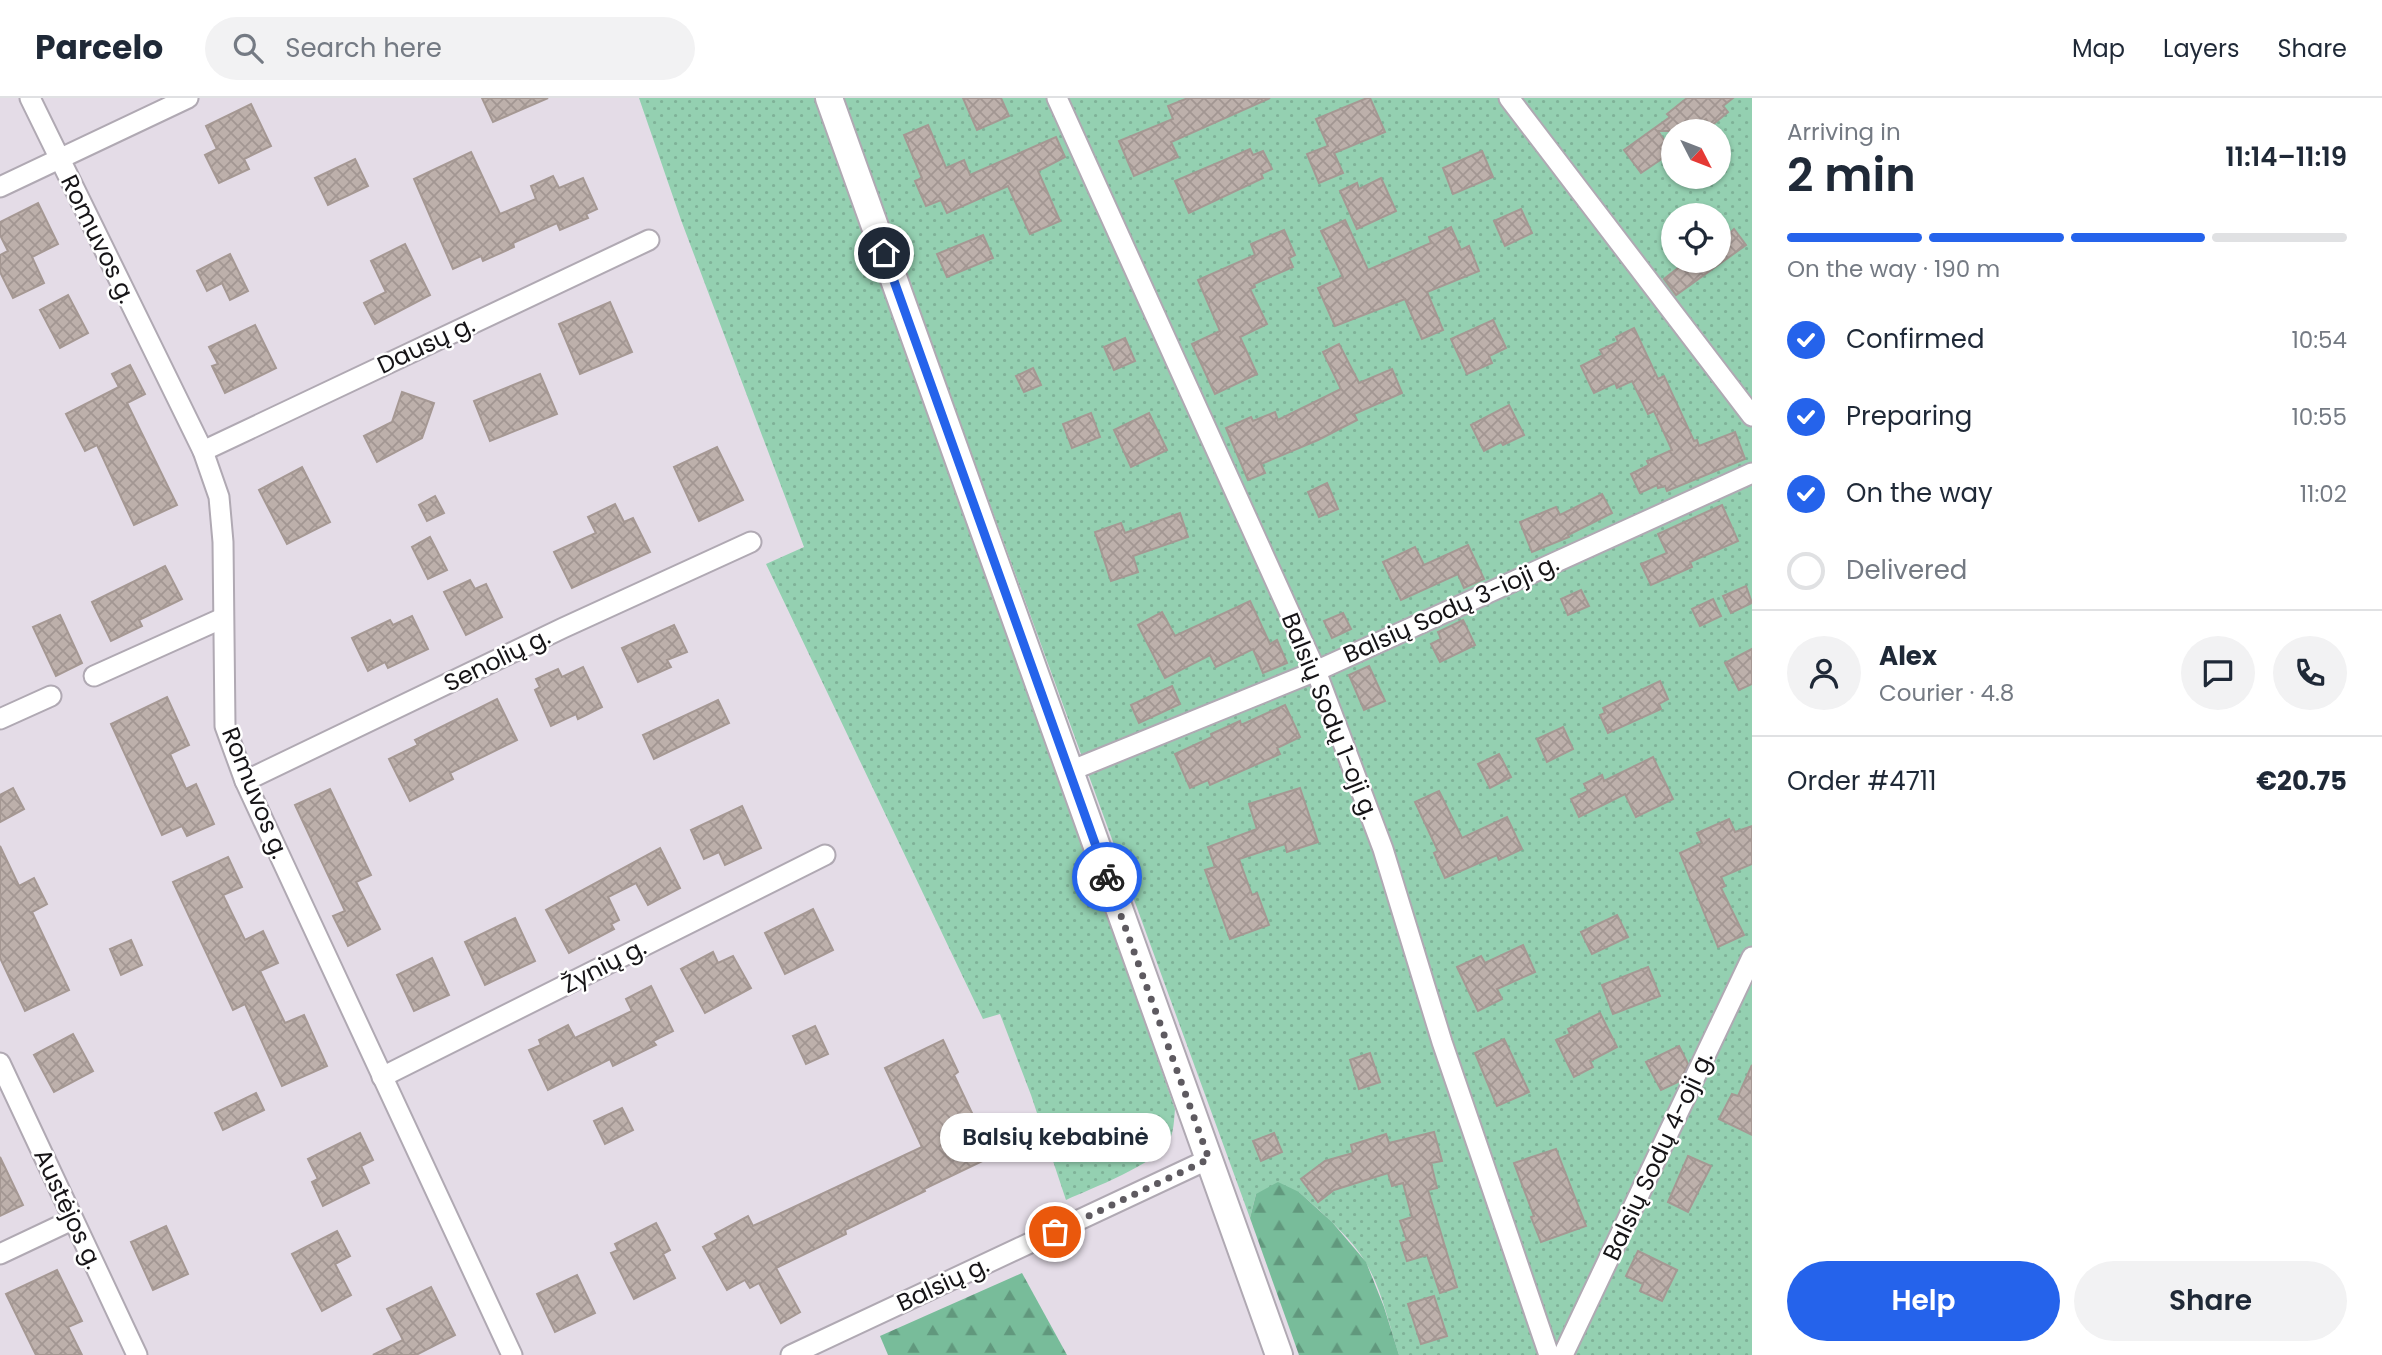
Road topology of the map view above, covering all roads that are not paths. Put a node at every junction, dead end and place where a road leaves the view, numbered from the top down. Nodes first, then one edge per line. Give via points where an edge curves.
1 (30, 98) edge
2 (188, 98) edge
3 (828, 98) edge
4 (1057, 98) edge
5 (1509, 98) edge
6 (59, 160) junction
7 (0, 187) edge
8 (649, 240) dead end
9 (1752, 416) edge
10 (203, 451) junction
11 (1752, 473) edge
12 (751, 542) dead end
13 (223, 618) junction
14 (1316, 671) junction
15 (94, 676) dead end
16 (51, 696) dead end
17 (0, 719) edge
18 (1070, 771) junction
19 (245, 781) junction
20 (825, 855) dead end
21 (1752, 957) edge
22 (0, 1063) edge
23 (382, 1077) junction
24 (1209, 1159) junction
25 (72, 1220) junction
26 (0, 1254) edge
27 (136, 1355) edge
28 (512, 1355) edge
29 (791, 1355) edge
30 (1279, 1355) edge
31 (1549, 1355) edge
32 (1563, 1355) edge

1 - 6 street, Romuvos g.
2 - 6 street
3 - 18 main road
4 - 14 street, Balsių Sodų 1-oji g.
5 - 9 street
6 - 7 street
6 - 10 street, Romuvos g.
8 - 10 street, Dausų g.
10 - 13 street, Romuvos g. via 219,497
11 - 14 street, Balsių Sodų 3-ioji g.
12 - 19 street, Senolių g.
13 - 15 street
13 - 19 street, Romuvos g. via 225,726
14 - 18 street, Balsių Sodų 3-ioji g.
14 - 31 street, Balsių Sodų 1-oji g. via 1382,849 1442,1042
16 - 17 street
18 - 24 main road
19 - 23 street, Romuvos g.
20 - 23 street, Žynių g.
21 - 32 street, Balsių Sodų 4-oji g.
22 - 25 street, Austėjos g.
23 - 28 street, Romuvos g.
24 - 29 street, Balsių g.
24 - 30 main road
25 - 26 street
25 - 27 street, Austėjos g.

